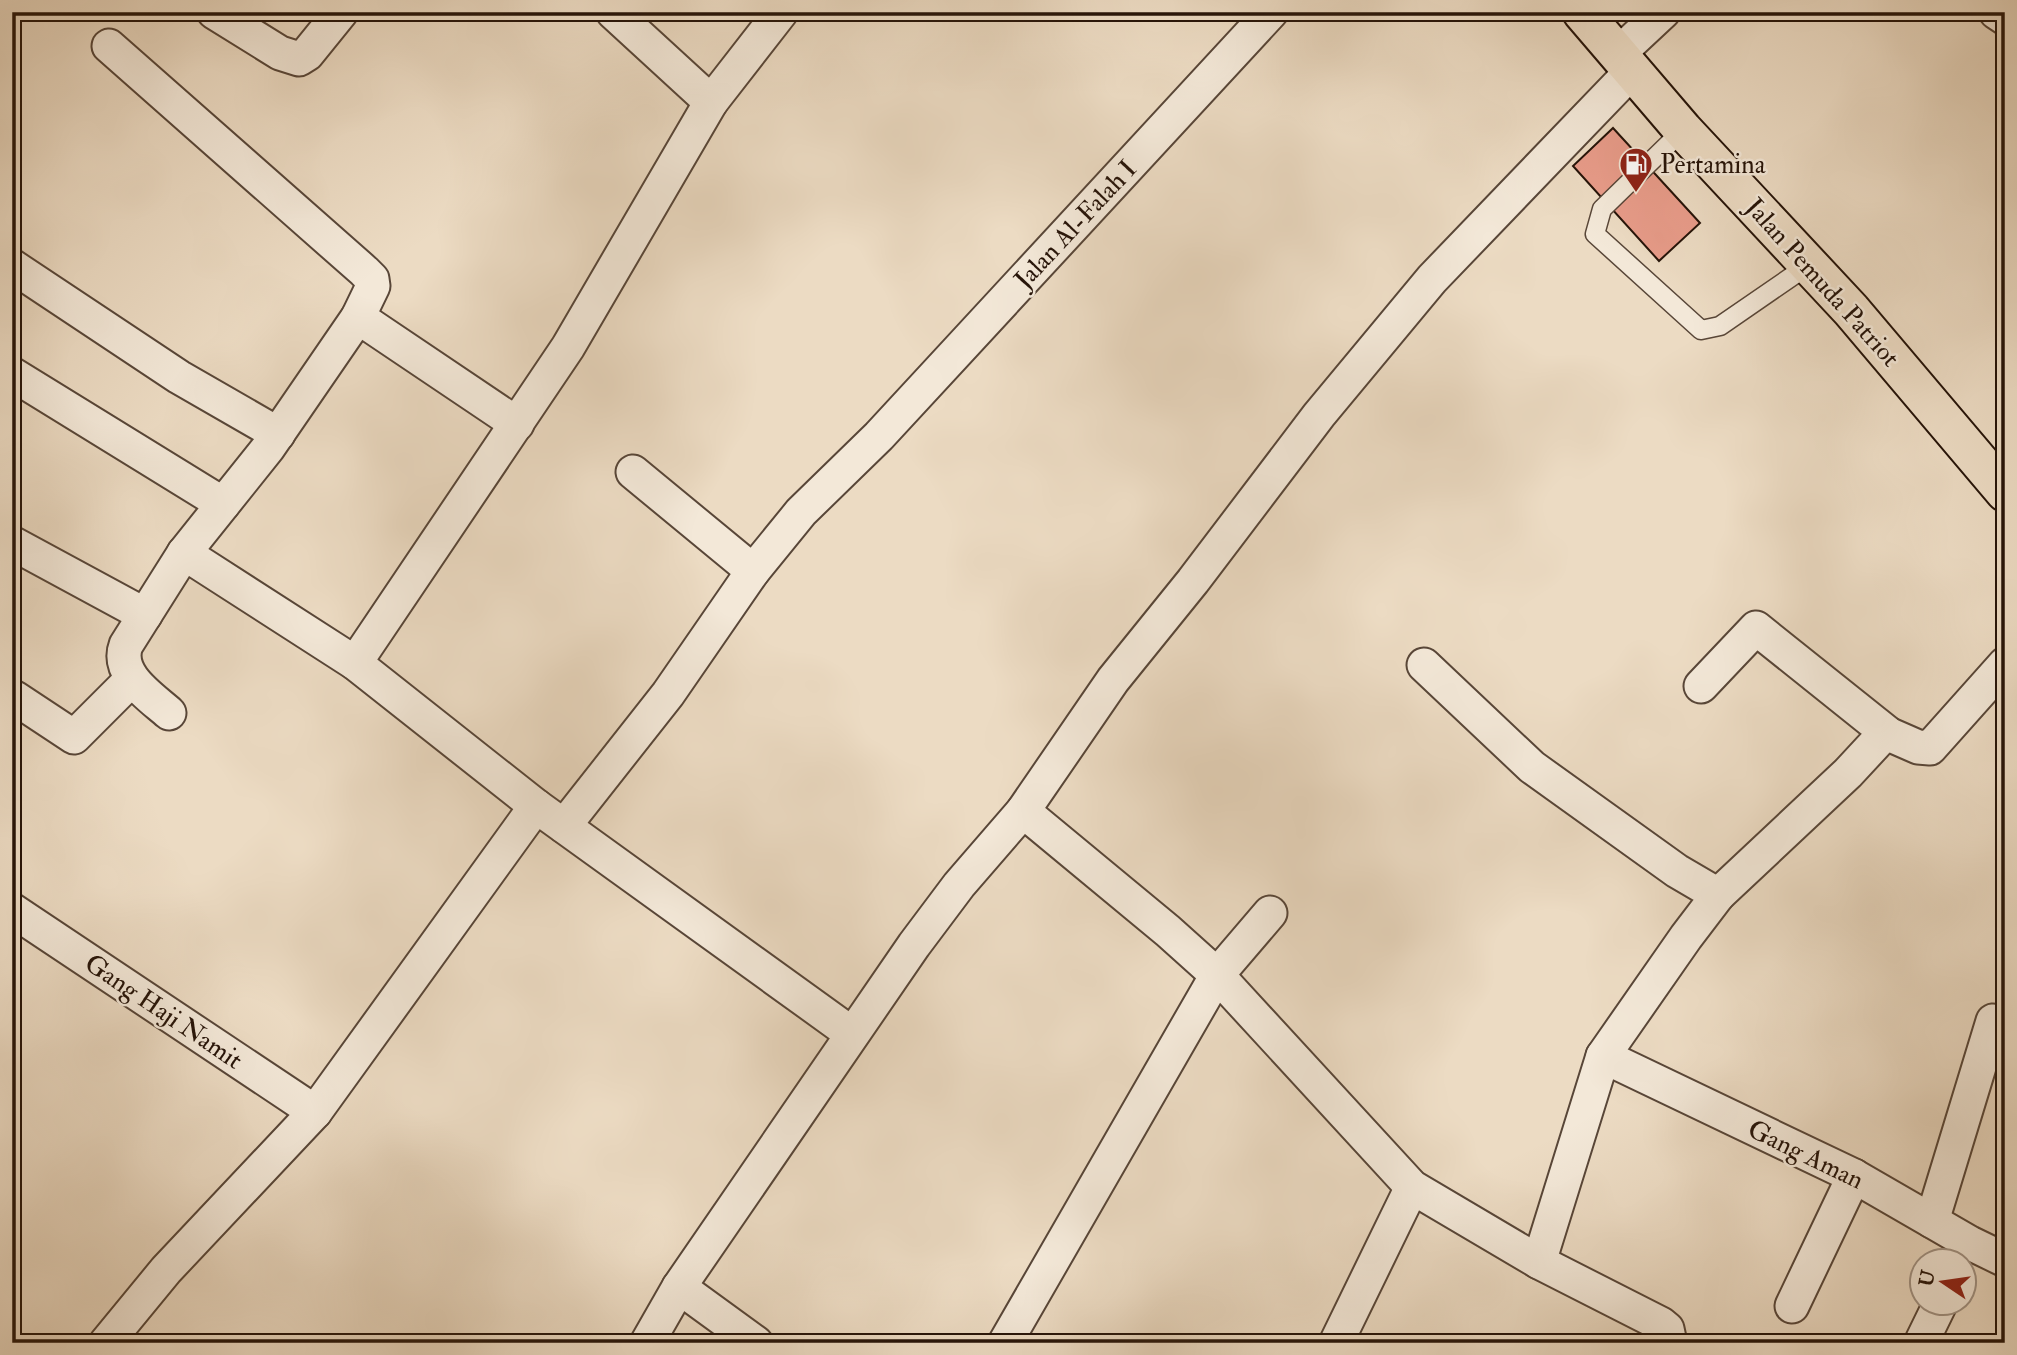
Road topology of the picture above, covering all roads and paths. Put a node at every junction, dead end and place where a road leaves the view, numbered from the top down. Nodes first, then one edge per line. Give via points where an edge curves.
1 (214, 12) edge
2 (341, 12) edge
3 (613, 12) edge
4 (781, 12) edge
5 (1271, 12) edge
6 (1582, 12) edge
7 (1663, 12) edge
8 (1996, 12) edge
9 (2005, 18) edge
10 (110, 46) dead end
11 (1625, 63) junction
12 (711, 102) junction
13 (1683, 130) junction
14 (1810, 264) junction
15 (12, 266) edge
16 (358, 317) junction
17 (12, 374) edge
18 (517, 424) junction
19 (278, 434) junction
20 (633, 472) dead end
21 (2005, 492) edge
22 (223, 504) junction
23 (12, 543) edge
24 (184, 554) junction
25 (753, 571) junction
26 (145, 615) junction
27 (355, 663) junction
28 (2005, 664) edge
29 (1424, 665) dead end
30 (132, 679) junction
31 (1701, 686) dead end
32 (13, 699) edge
33 (169, 713) dead end
34 (1886, 733) junction
35 (536, 806) junction
36 (1023, 811) junction
37 (564, 825) junction
38 (1718, 895) junction
39 (12, 910) edge
40 (1270, 913) dead end
41 (1217, 975) junction
42 (1993, 1021) dead end
43 (852, 1034) junction
44 (1604, 1056) junction
45 (315, 1112) junction
46 (1854, 1176) junction
47 (1412, 1187) junction
48 (1932, 1221) junction
49 (1959, 1246) edge
50 (1979, 1255) edge
51 (2005, 1260) edge
52 (1539, 1262) junction
53 (679, 1287) junction
54 (1792, 1306) dead end
55 (1934, 1316) edge
56 (106, 1343) edge
57 (647, 1343) edge
58 (756, 1343) edge
59 (1004, 1343) edge
60 (1336, 1343) edge
61 (1670, 1343) edge
62 (1921, 1343) edge

1 - 2 street via 279,53 299,59
3 - 12 street
4 - 12 street
5 - 25 street, Jalan Al-Falah I via 879,436 801,512
6 - 11 main road, Jalan Pemuda Patriot
7 - 11 street
8 - 9 street
10 - 16 street via 372,279
11 - 13 main road, Jalan Pemuda Patriot
11 - 36 street via 1432,279 1319,415 1113,680
12 - 18 street via 568,347
13 - 14 main road, Jalan Pemuda Patriot
13 - 14 lane via 1602,209 1595,234 1701,330 1720,326
14 - 21 main road, Jalan Pemuda Patriot
15 - 19 street via 179,377
16 - 18 street
16 - 19 street
17 - 22 street
18 - 27 street
19 - 22 street
20 - 25 street
22 - 24 street
23 - 26 street
24 - 26 street
24 - 27 street
25 - 37 street, Jalan Al-Falah I via 668,694
26 - 30 street via 123,652
27 - 35 street
28 - 34 street via 1930,748
29 - 38 street via 1532,767
30 - 32 street via 74,737
30 - 33 street
31 - 34 street via 1756,628
34 - 38 street
35 - 37 street
35 - 45 street
36 - 41 street
36 - 43 street via 959,885
37 - 43 street
38 - 44 street
39 - 45 street, Gang Haji Namit
40 - 41 street
41 - 47 street
41 - 59 street
42 - 48 street
43 - 53 street
44 - 46 street, Gang Aman
44 - 52 street
45 - 56 street via 166,1270
46 - 48 street, Gang Aman
46 - 54 street
47 - 52 street
47 - 60 street
48 - 49 street, Gang Aman
50 - 51 street, Gang Aman
52 - 61 street via 1661,1324
53 - 57 street
53 - 58 street
55 - 62 street

